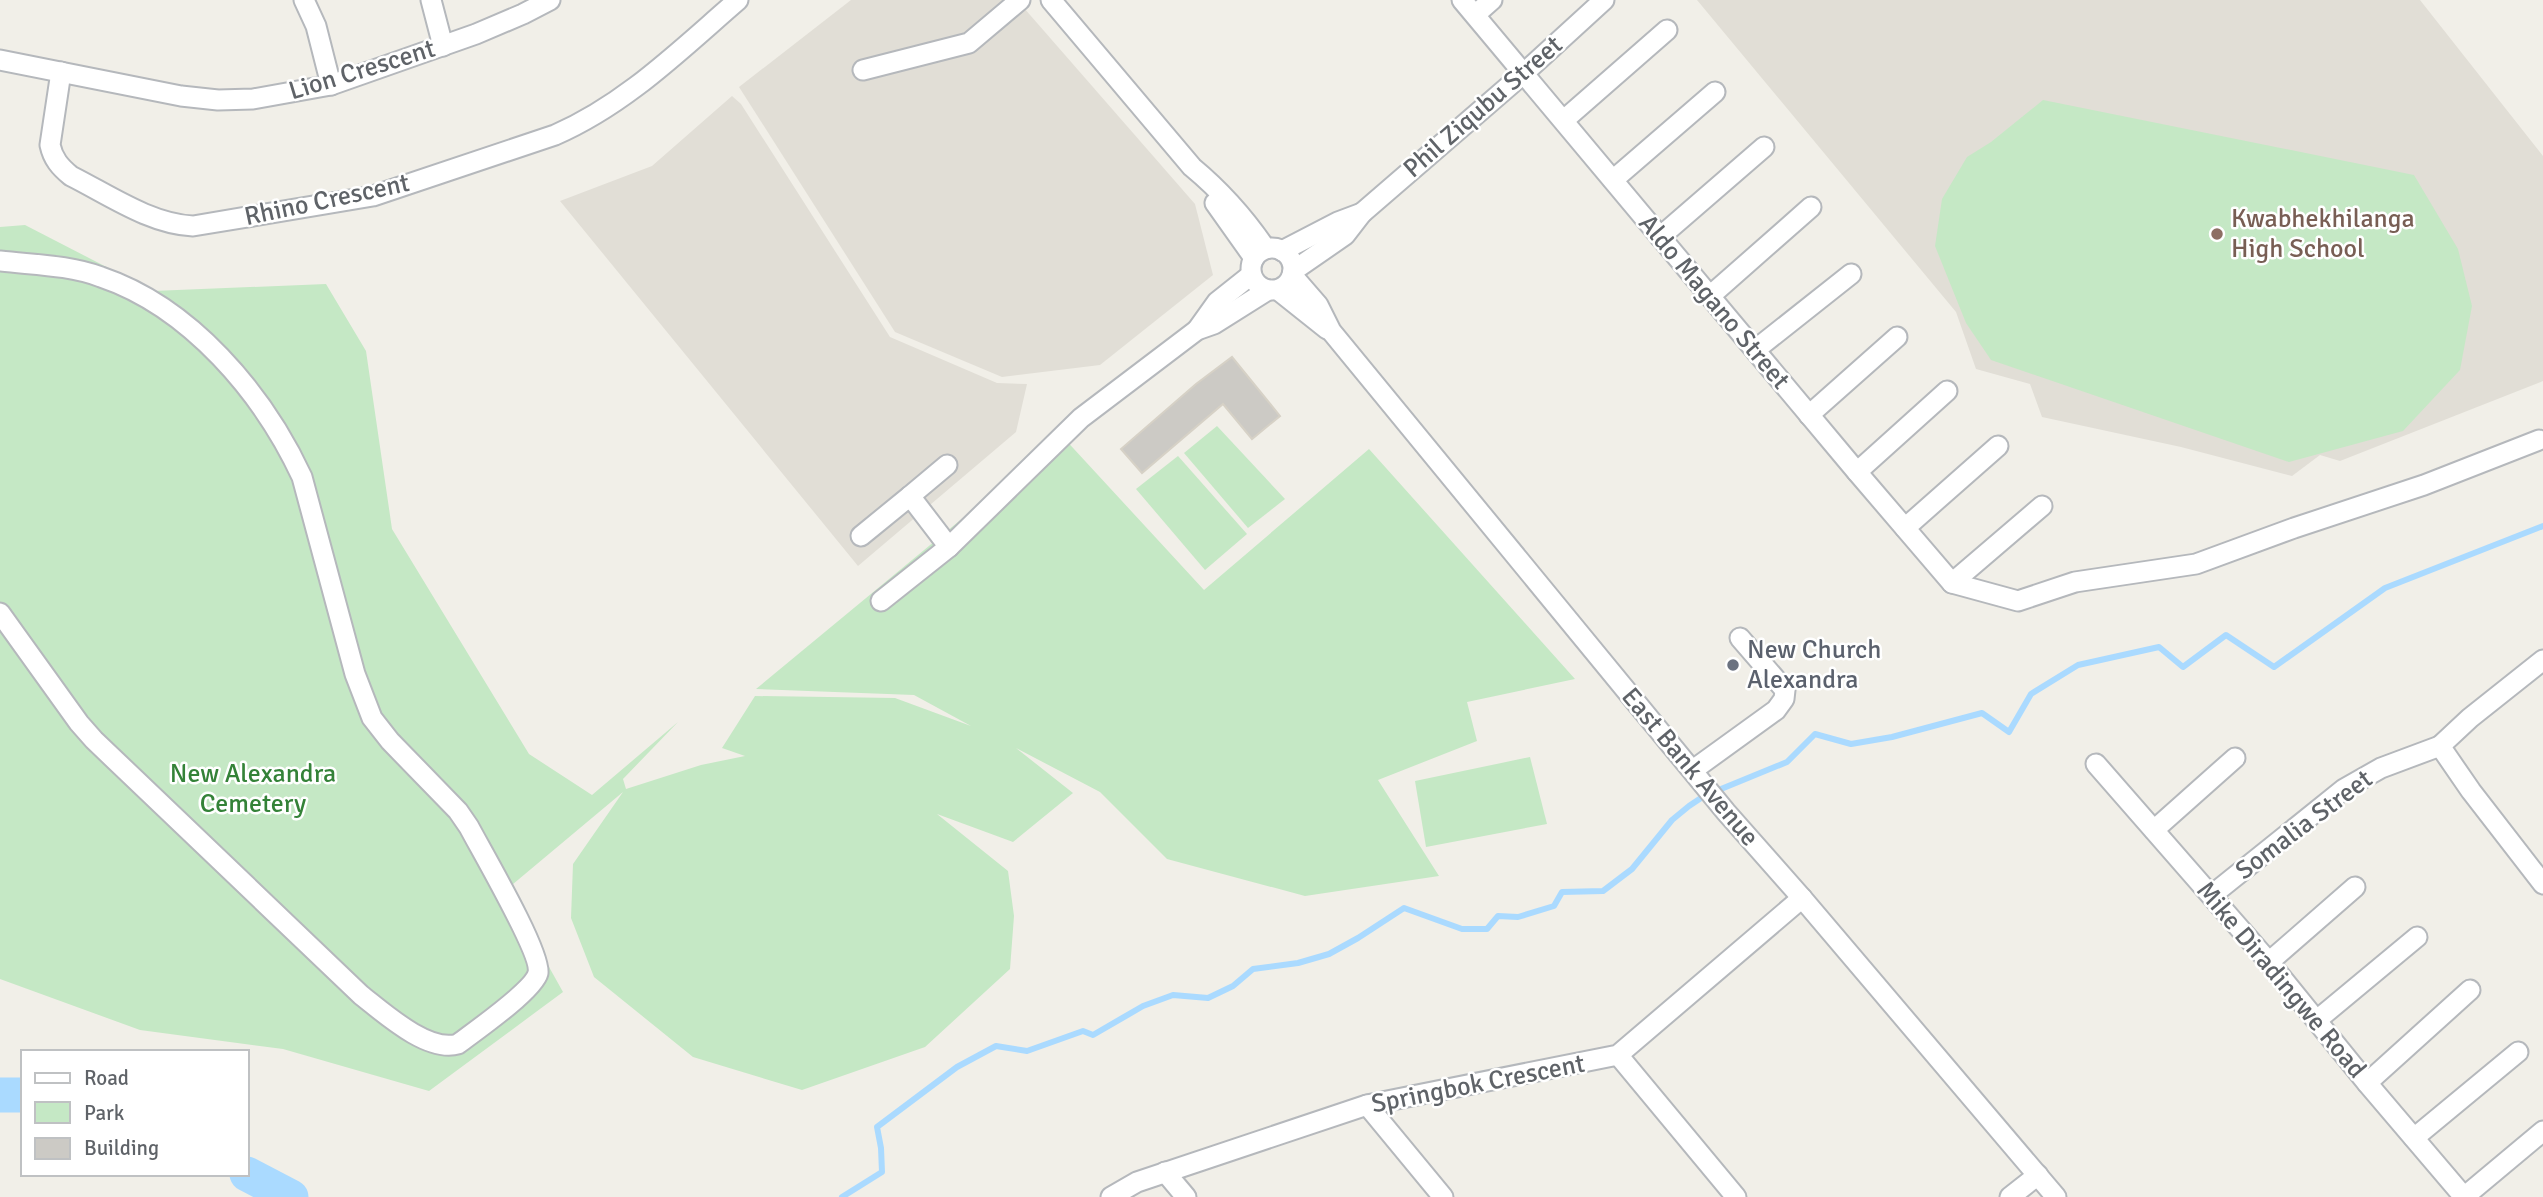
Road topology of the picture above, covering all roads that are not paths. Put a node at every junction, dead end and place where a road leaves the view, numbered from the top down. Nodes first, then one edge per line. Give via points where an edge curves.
1 (304, 0) edge
2 (431, 0) edge
3 (550, 0) edge
4 (738, 0) edge
5 (1020, 0) edge
6 (1051, 0) edge
7 (1492, 0) edge
8 (1604, 0) edge
9 (1469, 7) edge
10 (1667, 30) dead end
11 (443, 46) junction
12 (0, 60) edge
13 (863, 70) dead end
14 (61, 72) junction
15 (1523, 74) junction
16 (331, 85) junction
17 (1715, 92) dead end
18 (1564, 120) junction
19 (1764, 147) dead end
20 (1613, 180) junction
21 (1811, 207) dead end
22 (1362, 213) junction
23 (1660, 237) junction
24 (1263, 258) junction
25 (0, 261) edge
26 (1293, 273) junction
27 (1851, 274) dead end
28 (1273, 290) junction
29 (1710, 296) junction
30 (1197, 330) junction
31 (1331, 331) junction
32 (1897, 337) dead end
33 (1755, 349) junction
34 (1947, 391) dead end
35 (1809, 415) junction
36 (2539, 440) dead end
37 (1998, 446) dead end
38 (947, 465) dead end
39 (1857, 472) junction
40 (910, 496) junction
41 (2042, 506) dead end
42 (1905, 528) junction
43 (861, 536) dead end
44 (948, 547) junction
45 (1952, 583) junction
46 (881, 601) dead end
47 (0, 613) edge
48 (1740, 638) dead end
49 (2542, 662) edge
50 (2440, 746) junction
51 (2235, 758) dead end
52 (2096, 764) dead end
53 (1697, 776) junction
54 (2154, 830) junction
55 (2543, 884) edge
56 (2355, 887) dead end
57 (2212, 895) junction
58 (1802, 898) junction
59 (2417, 937) dead end
60 (2269, 962) junction
61 (2470, 990) dead end
62 (2317, 1020) junction
63 (2518, 1052) dead end
64 (1618, 1055) junction
65 (2367, 1083) junction
66 (1367, 1105) junction
67 (2543, 1131) edge
68 (2414, 1138) junction
69 (1166, 1172) junction
70 (2038, 1175) junction
71 (1111, 1197) edge
72 (1186, 1197) edge
73 (1443, 1197) edge
74 (1736, 1197) edge
75 (2010, 1197) edge
76 (2056, 1197) edge
77 (2464, 1197) edge

1 - 16 street via 316,26
2 - 11 street
3 - 11 street, Lion Crescent
4 - 14 street, Rhino Crescent via 624,97 555,135 373,196 193,226 156,218 62,169 50,145
5 - 13 street via 969,43
6 - 24 street
7 - 9 street
8 - 15 street, Phil Ziqubu Street
9 - 15 street, Aldo Magano Street
10 - 18 street
11 - 16 street, Lion Crescent
12 - 14 street, Lion Crescent
14 - 16 street, Lion Crescent via 218,100 262,98
15 - 18 street, Aldo Magano Street
15 - 22 street, Phil Ziqubu Street
17 - 20 street
18 - 20 street, Aldo Magano Street
19 - 23 street
20 - 23 street, Aldo Magano Street
21 - 29 street
22 - 24 street, Phil Ziqubu Street
22 - 26 street, Phil Ziqubu Street via 1345,235
23 - 29 street, Aldo Magano Street
24 - 26 street, East Bank Avenue via 1292,263
24 - 28 street, East Bank Avenue via 1255,282
24 - 30 street, Phil Ziqubu Street via 1217,302
25 - 47 street via 80,271 144,296 205,341 259,406 302,477 355,674 372,718 469,827 530,944 538,966 535,978 509,1005 448,1047 390,1018 94,740
26 - 28 street, Phil Ziqubu Street via 1285,286
26 - 31 street, East Bank Avenue
27 - 33 street
28 - 30 street, Phil Ziqubu Street
28 - 31 street, East Bank Avenue
29 - 33 street, Aldo Magano Street
30 - 44 street via 1082,418
31 - 53 street, East Bank Avenue
32 - 35 street
33 - 35 street, Aldo Magano Street
34 - 39 street
35 - 39 street, Aldo Magano Street
36 - 45 street via 2196,564 2075,582 2018,601
37 - 42 street
38 - 40 street
39 - 42 street, Aldo Magano Street
40 - 43 street
40 - 44 street
41 - 45 street
42 - 45 street, Aldo Magano Street
44 - 46 street
48 - 53 street via 1785,690 1784,699
49 - 50 street
50 - 55 street
50 - 57 street, Somalia Street via 2381,768 2344,789
51 - 54 street
52 - 54 street, Mike Diradingwe Road
53 - 58 street, East Bank Avenue
54 - 57 street, Mike Diradingwe Road
56 - 60 street
57 - 60 street, Mike Diradingwe Road
58 - 64 street, Springbok Crescent
58 - 70 street, East Bank Avenue
59 - 62 street
60 - 62 street, Mike Diradingwe Road
61 - 65 street
62 - 65 street, Mike Diradingwe Road
63 - 68 street
64 - 66 street, Springbok Crescent
64 - 74 street
65 - 68 street, Mike Diradingwe Road
66 - 69 street, Springbok Crescent
66 - 73 street
67 - 77 street
68 - 77 street, Mike Diradingwe Road
69 - 71 street, Springbok Crescent
69 - 72 street
70 - 75 street
70 - 76 street, East Bank Avenue

